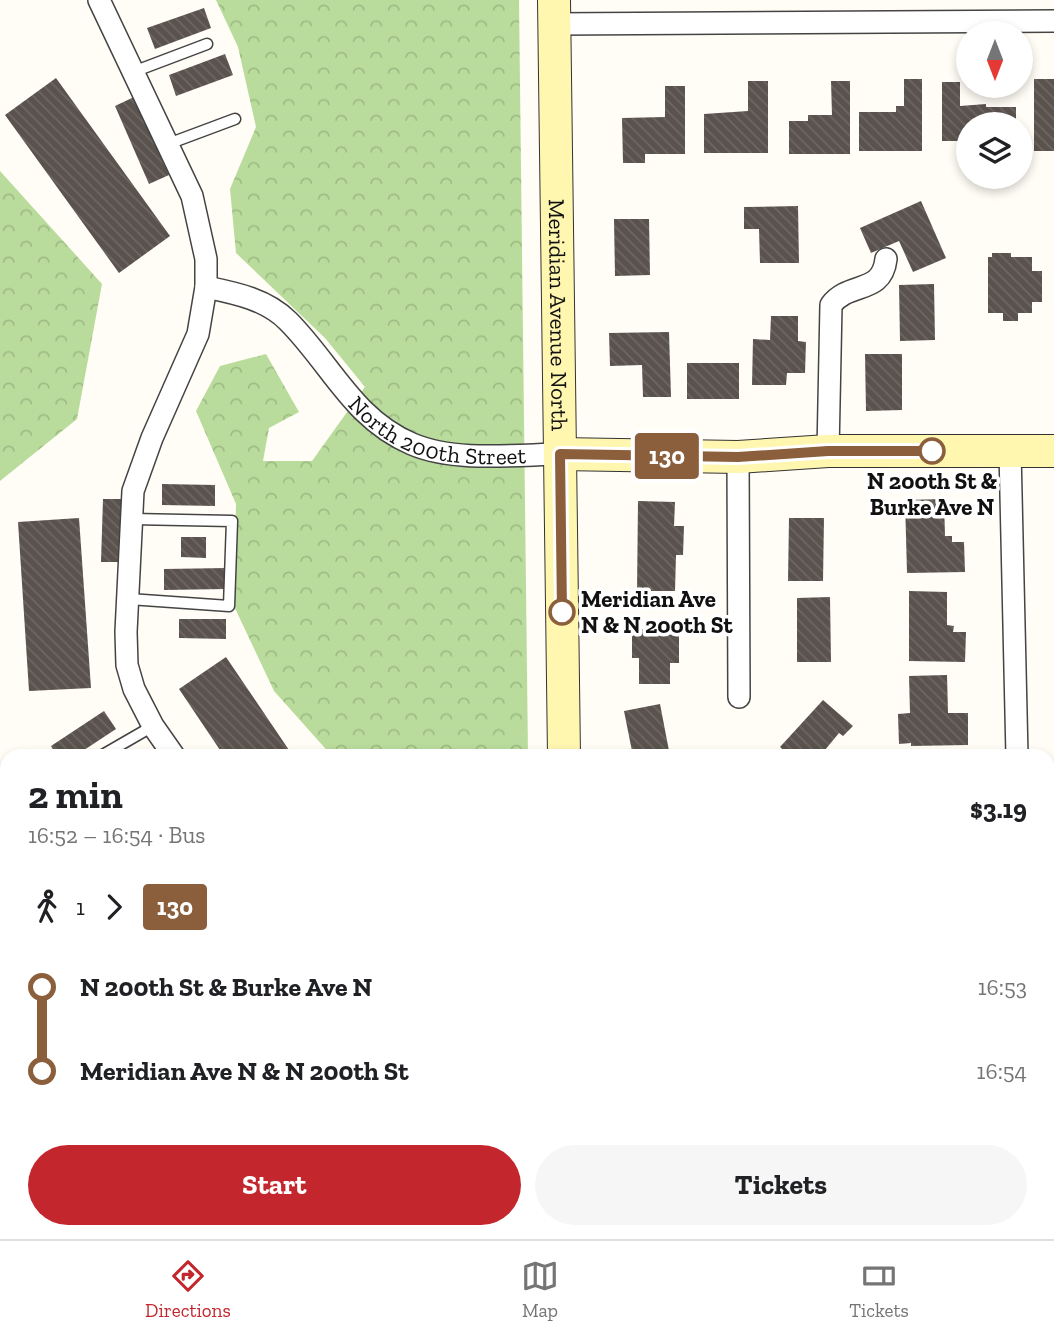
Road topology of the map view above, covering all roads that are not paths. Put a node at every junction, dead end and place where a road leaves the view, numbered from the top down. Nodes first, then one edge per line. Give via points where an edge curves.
1 (99, 0) edge
2 (554, 12) edge
3 (1054, 21) edge
4 (207, 44) dead end
5 (133, 72) junction
6 (235, 120) dead end
7 (167, 144) junction
8 (886, 259) dead end
9 (206, 287) junction
10 (828, 451) junction
11 (1010, 451) junction
12 (1054, 451) edge
13 (560, 454) junction
14 (738, 457) junction
15 (132, 519) junction
16 (129, 599) junction
17 (739, 698) dead end
18 (153, 726) junction
19 (114, 749) edge
20 (169, 749) edge
21 (564, 749) edge
22 (1017, 749) edge

1 - 5 street
2 - 3 street
2 - 13 street, Meridian Avenue North
4 - 5 lane
5 - 7 street
6 - 7 lane
7 - 9 street via 192,196 206,259
8 - 10 street via 884,272 876,281 838,296 831,305
9 - 13 street, North 200th Street via 250,297 287,320 372,421 412,444 443,453
9 - 15 street via 198,334 133,491
10 - 11 street, North 200th Street
10 - 14 street, North 200th Street
11 - 12 street, North 200th Street
11 - 22 street
13 - 14 street, North 200th Street
13 - 21 street, Meridian Avenue North
14 - 17 street
15 - 16 street
15 - 16 lane via 232,521 230,594 229,606
16 - 18 street via 127,665
18 - 19 lane
18 - 20 street

